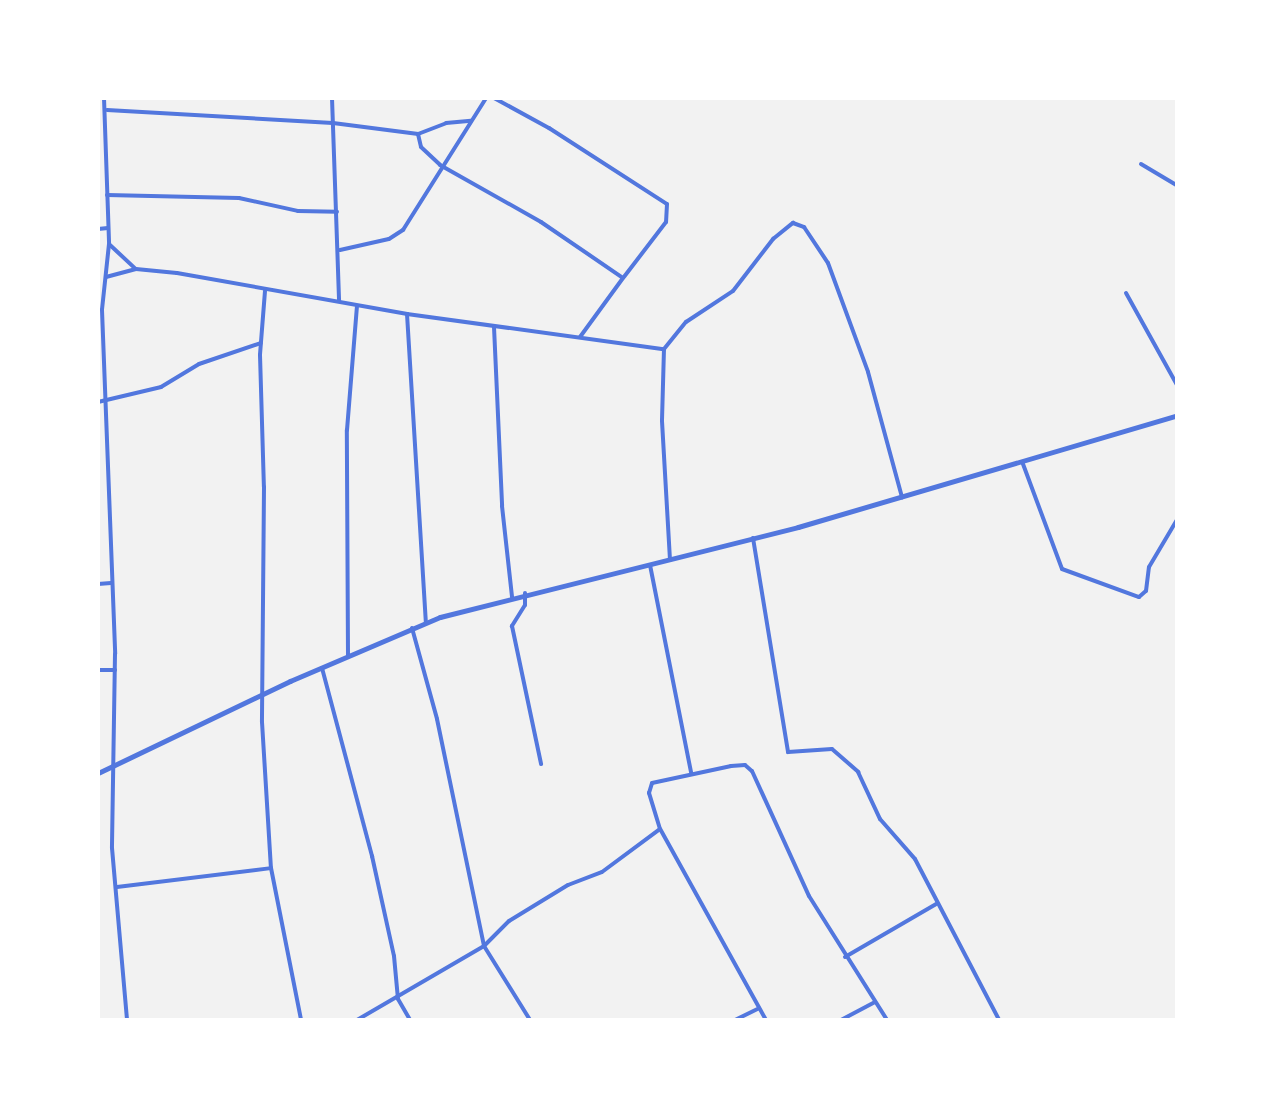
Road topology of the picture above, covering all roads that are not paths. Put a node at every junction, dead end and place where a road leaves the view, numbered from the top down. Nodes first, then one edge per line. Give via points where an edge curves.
1 (104, 98) edge
2 (332, 98) edge
3 (486, 98) edge
4 (494, 98) edge
5 (104, 110) junction
6 (472, 121) junction
7 (332, 123) junction
8 (418, 134) junction
9 (98, 137) edge
10 (106, 137) junction
11 (1141, 164) dead end
12 (440, 165) junction
13 (1178, 186) edge
14 (107, 194) junction
15 (336, 212) junction
16 (108, 228) junction
17 (98, 229) edge
18 (109, 244) junction
19 (340, 250) junction
20 (136, 269) junction
21 (106, 277) junction
22 (623, 278) junction
23 (265, 291) junction
24 (1126, 293) dead end
25 (339, 301) junction
26 (357, 304) junction
27 (100, 310) edge
28 (407, 314) junction
29 (494, 327) junction
30 (580, 337) junction
31 (261, 343) junction
32 (664, 349) junction
33 (1178, 386) edge
34 (100, 402) edge
35 (1178, 415) edge
36 (1023, 464) junction
37 (106, 486) junction
38 (98, 487) edge
39 (902, 497) junction
40 (1178, 518) edge
41 (753, 538) junction
42 (670, 560) junction
43 (650, 564) junction
44 (111, 583) junction
45 (98, 584) edge
46 (525, 593) junction
47 (512, 597) junction
48 (426, 622) junction
49 (412, 628) junction
50 (348, 656) junction
51 (322, 668) junction
52 (98, 670) edge
53 (115, 670) junction
54 (261, 696) junction
55 (541, 764) dead end
56 (112, 767) junction
57 (98, 774) edge
58 (691, 774) junction
59 (660, 829) junction
60 (271, 868) junction
61 (115, 888) junction
62 (936, 904) junction
63 (484, 946) junction
64 (845, 957) junction
65 (398, 999) junction
66 (875, 1002) junction
67 (759, 1008) junction
68 (126, 1020) edge
69 (301, 1020) edge
70 (357, 1020) edge
71 (410, 1020) edge
72 (530, 1020) edge
73 (735, 1020) edge
74 (766, 1020) edge
75 (841, 1020) edge
76 (887, 1020) edge
77 (1000, 1020) edge

1 - 5 street
2 - 7 street
3 - 6 street
4 - 22 street via 666,204 666,222
5 - 7 street
5 - 10 street
6 - 8 street
6 - 12 street
7 - 8 street
7 - 15 street
8 - 12 street via 421,147
9 - 10 street
10 - 14 street
11 - 13 street
12 - 19 street via 403,230
12 - 22 street
14 - 15 street via 239,198
14 - 16 street
15 - 19 street
16 - 17 street
16 - 18 street
18 - 20 street
18 - 21 street
19 - 25 street
20 - 21 street
20 - 23 street
21 - 27 street
22 - 30 street
23 - 25 street
23 - 31 street
24 - 33 street
25 - 26 street
26 - 28 street
26 - 50 street via 347,430
27 - 34 street
28 - 29 street
28 - 48 street
29 - 30 street
29 - 47 street
30 - 32 street
31 - 34 street via 199,364 161,386
31 - 54 street
32 - 39 street via 686,322 733,291 782,229 804,227 828,263 868,372
32 - 42 street
34 - 37 street
35 - 36 street
36 - 39 street
36 - 40 street via 1062,568 1140,597
37 - 38 street
37 - 44 street
39 - 41 street
41 - 42 street
41 - 62 street via 788,752 832,749 858,772 871,805 915,859
42 - 43 street
43 - 46 street
43 - 58 street
44 - 45 street
44 - 53 street
46 - 47 street
46 - 55 street via 512,626
47 - 48 street
48 - 49 street
49 - 50 street
49 - 63 street
50 - 51 street
51 - 54 street
51 - 65 street via 394,956
52 - 53 street
53 - 56 street
54 - 56 street
54 - 60 street
56 - 57 street
56 - 61 street
58 - 59 street via 649,786
58 - 64 street via 745,765 752,771
59 - 63 street via 602,872 509,920
59 - 67 street
60 - 61 street
60 - 69 street
61 - 68 street
62 - 64 street
62 - 77 street
63 - 65 street
63 - 72 street
64 - 66 street
65 - 70 street
65 - 71 street
66 - 75 street
66 - 76 street
67 - 73 street
67 - 74 street

